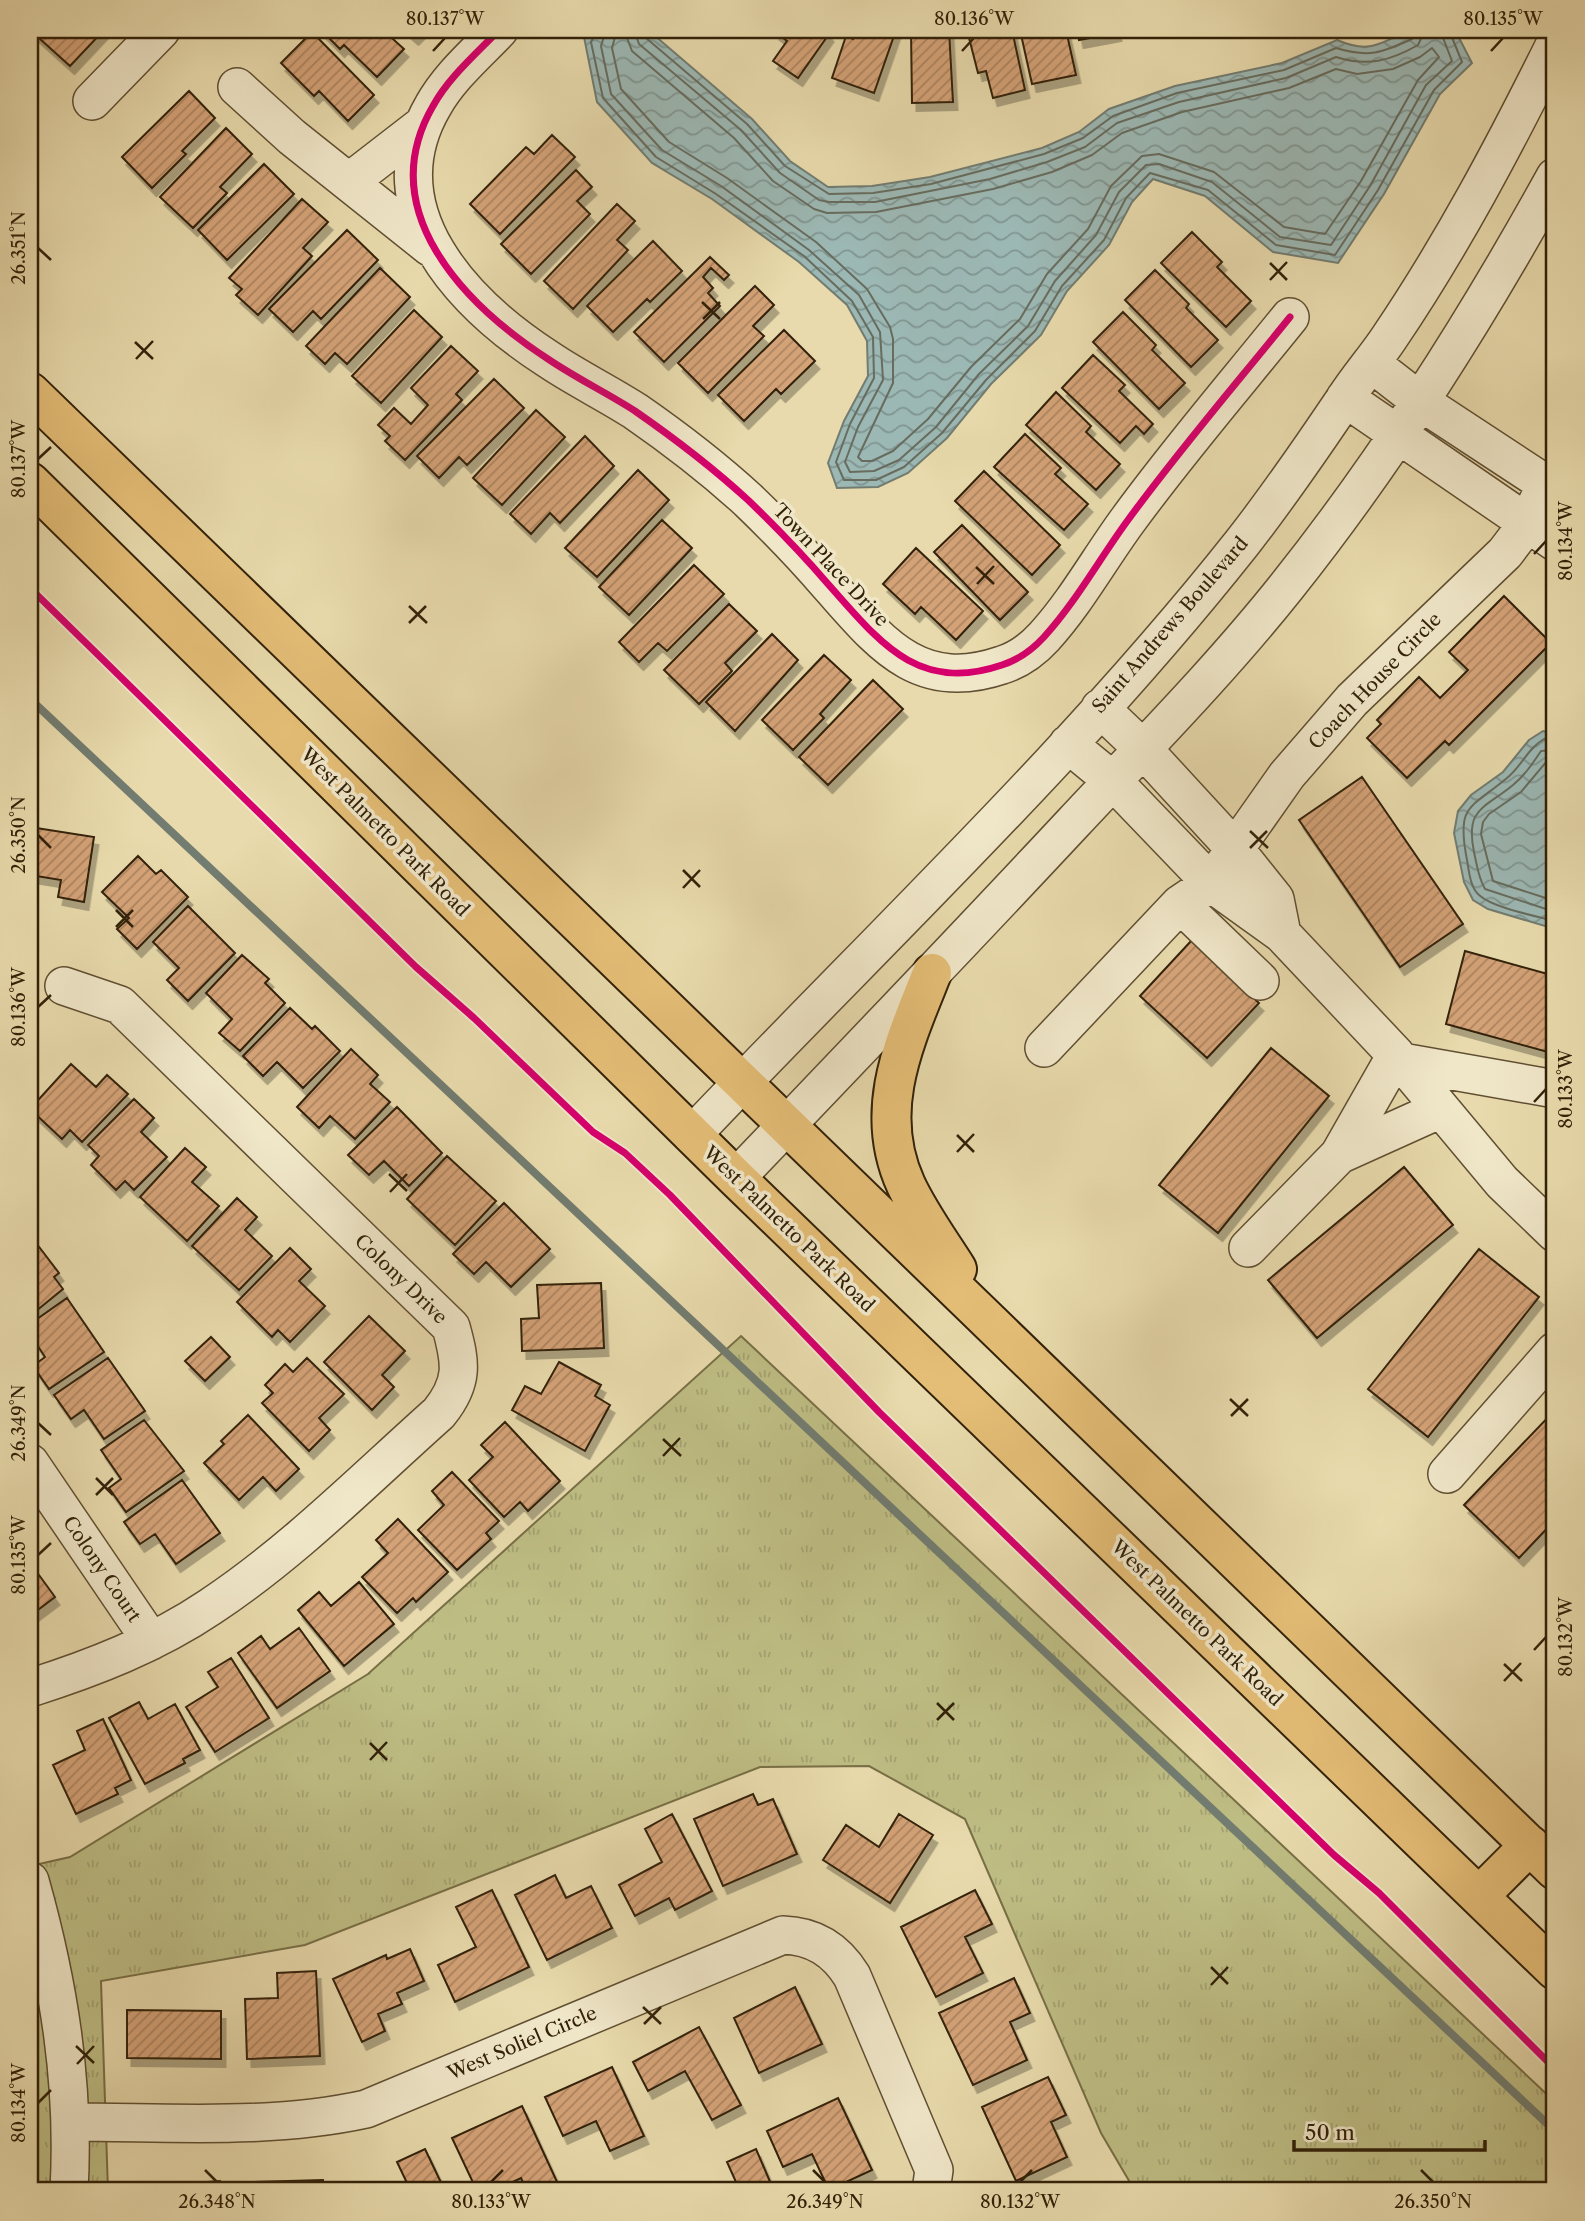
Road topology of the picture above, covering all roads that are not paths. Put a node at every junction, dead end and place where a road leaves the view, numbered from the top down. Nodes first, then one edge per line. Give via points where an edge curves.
1 (161, 30) edge
2 (499, 30) edge
3 (1555, 44) edge
4 (237, 87) dead end
5 (92, 101) dead end
6 (424, 124) junction
7 (1555, 177) edge
8 (349, 182) junction
9 (432, 248) junction
10 (1290, 317) dead end
11 (1371, 363) junction
12 (30, 392) edge
13 (1345, 398) junction
14 (1420, 402) junction
15 (1399, 433) junction
16 (30, 482) edge
17 (1550, 487) edge
18 (1541, 533) edge
19 (1100, 708) junction
20 (1068, 744) junction
21 (1143, 749) junction
22 (1113, 781) junction
23 (1235, 849) junction
24 (1212, 883) junction
25 (1181, 904) junction
26 (1282, 934) junction
27 (932, 973) junction
28 (1260, 981) dead end
29 (64, 986) dead end
30 (1044, 1048) dead end
31 (1399, 1058) junction
32 (743, 1081) junction
33 (1555, 1089) edge
34 (1441, 1109) junction
35 (788, 1124) junction
36 (692, 1135) junction
37 (1339, 1156) junction
38 (736, 1178) junction
39 (1555, 1233) edge
40 (1248, 1248) dead end
41 (989, 1321) junction
42 (1555, 1351) edge
43 (30, 1463) edge
44 (1447, 1474) dead end
45 (151, 1641) junction
46 (30, 1688) edge
47 (1543, 1857) edge
48 (30, 1881) edge
49 (1479, 1896) junction
50 (1555, 1970) edge
51 (71, 2122) junction
52 (69, 2191) edge
53 (932, 2191) edge

1 - 5 street
2 - 6 street, Town Place Drive via 442,92
3 - 11 street, Saint Andrews Boulevard via 1457,229
4 - 8 street
6 - 8 street
6 - 9 street, Town Place Drive via 415,159 415,201
7 - 14 street
8 - 9 street
9 - 10 street, Town Place Drive via 454,278 502,324 546,358 634,411 747,499 887,648 921,667 960,674 1007,664 1040,642 1129,519
11 - 13 street, Saint Andrews Boulevard
11 - 14 street, Coach House Circle
12 - 32 main road
13 - 15 street
13 - 19 street, Saint Andrews Boulevard via 1318,442 1241,544
14 - 15 street
14 - 17 street, Coach House Circle
15 - 18 street
15 - 21 street via 1287,586 1206,683
16 - 36 main road, West Palmetto Park Road
17 - 18 street, Coach House Circle
18 - 23 street, Coach House Circle via 1505,553 1352,700 1287,775
19 - 20 street, Saint Andrews Boulevard
19 - 21 street
20 - 22 street
20 - 32 street, Saint Andrews Boulevard
21 - 22 street
21 - 23 street
22 - 24 street
22 - 27 street
23 - 24 street, Coach House Circle
23 - 26 street via 1275,899
24 - 25 street
24 - 26 street
25 - 28 street
25 - 30 street
26 - 31 street
27 - 35 street
27 - 41 main road via 896,1071 891,1135 906,1186
29 - 45 street, Colony Drive via 120,1005 451,1327 460,1360 451,1398 439,1413 266,1567 209,1608
31 - 33 street
31 - 34 street
31 - 37 street
32 - 35 main road
32 - 36 street, Saint Andrews Boulevard
34 - 37 street
34 - 39 street via 1502,1182
35 - 38 street
35 - 41 main road
36 - 38 main road, West Palmetto Park Road
37 - 40 street
38 - 49 main road, West Palmetto Park Road
41 - 47 main road
42 - 44 street
43 - 45 street, Colony Court
45 - 46 street, Colony Drive via 84,1671
47 - 49 main road
48 - 51 street via 62,2017
49 - 50 main road, West Palmetto Park Road
51 - 52 street
51 - 53 street, West Soliel Circle via 289,2121 366,2109 783,1936 800,1936 829,1948 852,1976 934,2170

